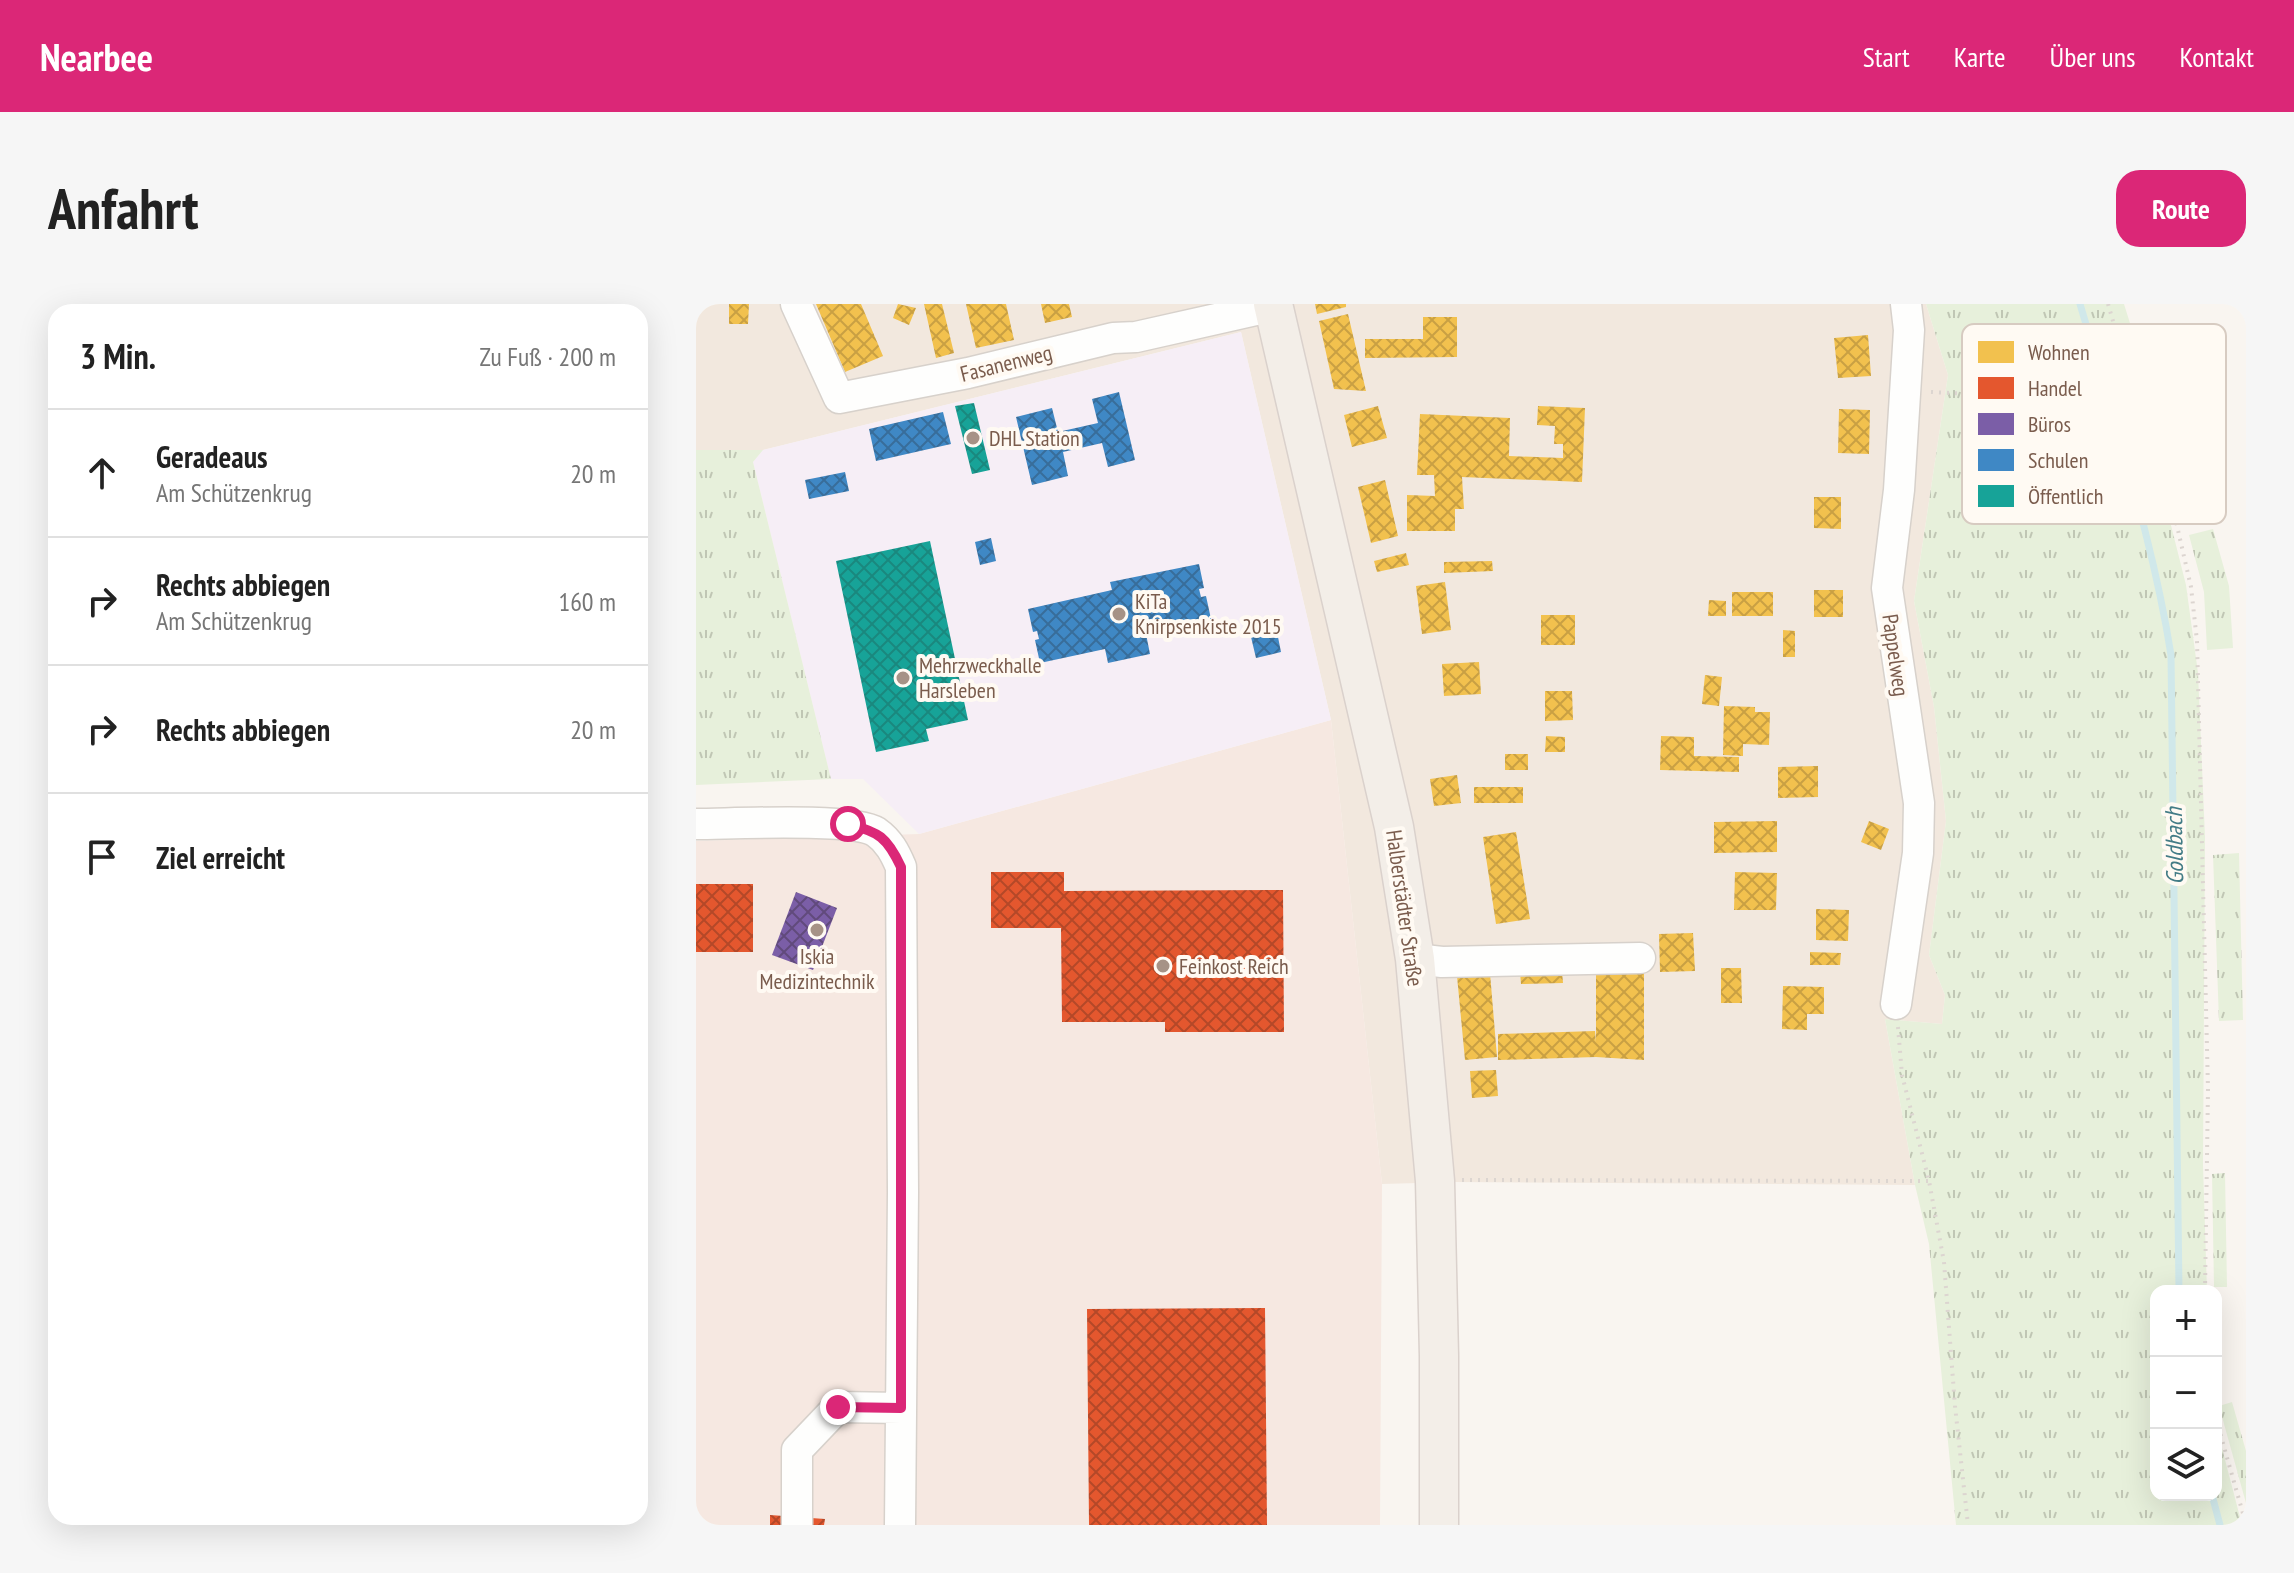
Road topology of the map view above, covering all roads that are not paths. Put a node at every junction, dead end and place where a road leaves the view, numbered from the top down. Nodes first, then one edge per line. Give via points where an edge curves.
1 (796, 304) edge
2 (1906, 304) edge
3 (1274, 305) edge
4 (696, 824) edge
5 (1640, 958) dead end
6 (1415, 959) junction
7 (1896, 1004) road end
8 (901, 1408) junction
9 (797, 1525) edge
10 (900, 1525) edge
11 (1439, 1525) edge

1 - 3 street, Fasanenweg via 839,398
2 - 7 street, Pappelweg via 1899,490 1887,588 1919,803 1918,853
3 - 6 main road, Halberstädter Straße via 1394,827
4 - 8 street via 848,824 874,831 891,846 901,867
5 - 6 street
6 - 11 main road, Halberstädter Straße via 1435,1181
8 - 9 street via 838,1407 797,1450
8 - 10 street

